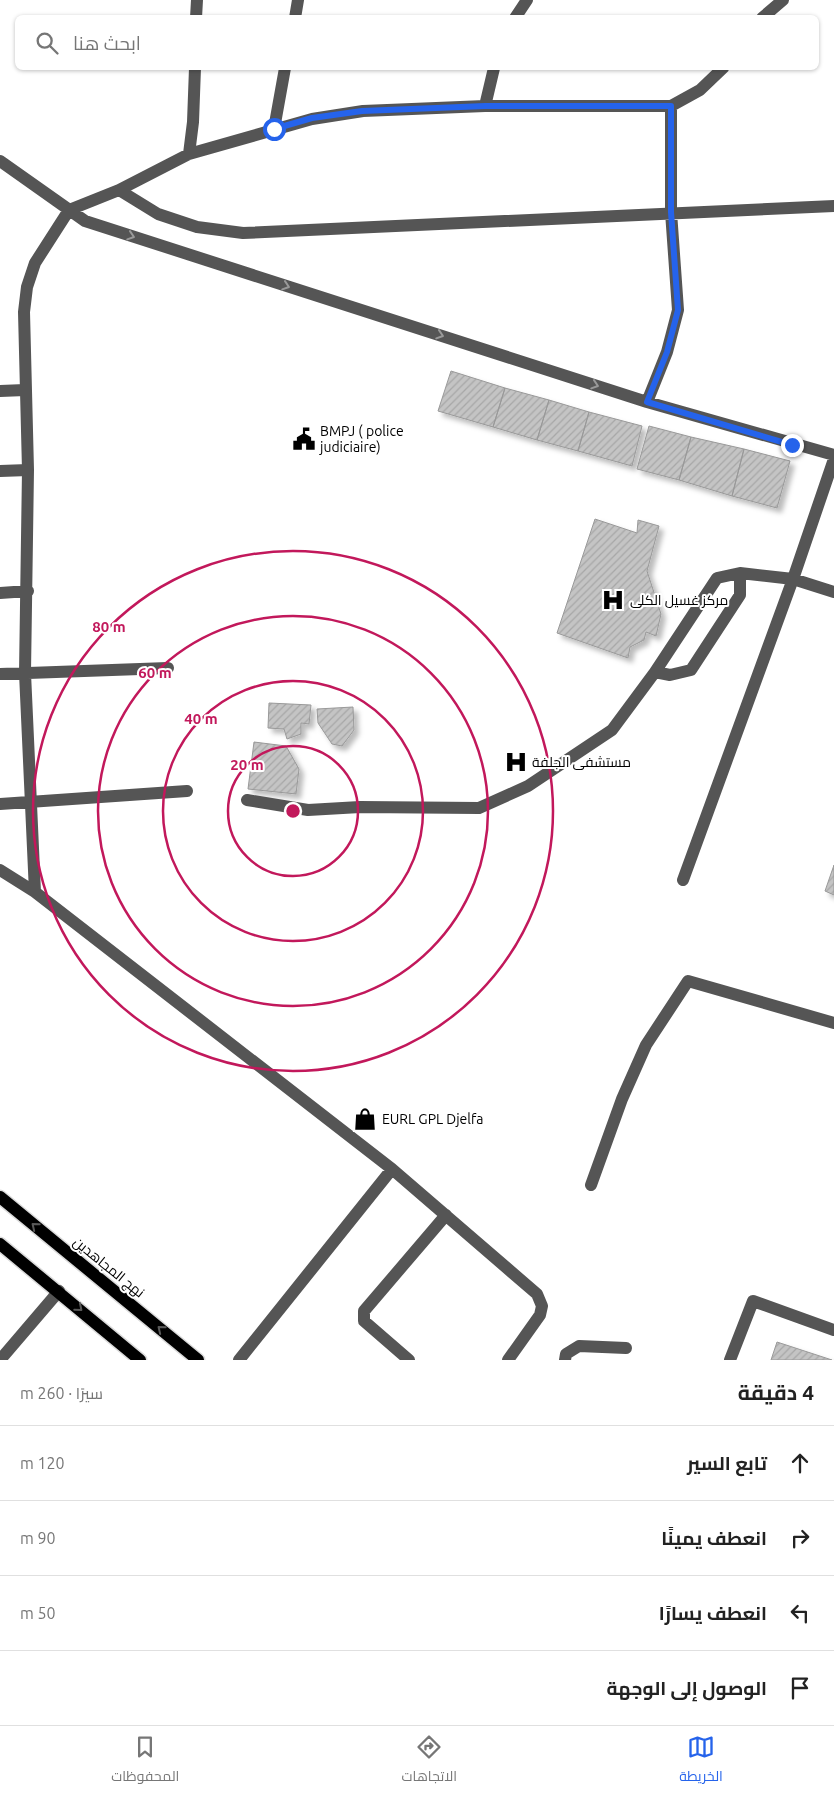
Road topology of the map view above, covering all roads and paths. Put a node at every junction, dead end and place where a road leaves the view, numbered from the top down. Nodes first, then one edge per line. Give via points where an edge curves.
1 (197, 0) edge
2 (298, 0) edge
3 (527, 0) edge
4 (782, 0) edge
5 (196, 15) edge
6 (295, 15) edge
7 (517, 15) edge
8 (765, 15) edge
9 (195, 70) edge
10 (285, 70) edge
11 (494, 70) edge
12 (721, 70) edge
13 (485, 106) junction
14 (671, 106) junction
15 (274, 129) junction
16 (189, 154) junction
17 (0, 161) edge
18 (119, 190) junction
19 (834, 206) edge
20 (69, 210) junction
21 (671, 212) junction
22 (25, 390) junction
23 (0, 391) edge
24 (647, 402) junction
25 (834, 455) edge
26 (834, 460) edge
27 (28, 470) junction
28 (0, 471) edge
29 (740, 573) junction
30 (793, 579) junction
31 (28, 591) junction
32 (834, 592) edge
33 (0, 593) edge
34 (168, 668) dead end
35 (655, 672) junction
36 (25, 673) junction
37 (0, 674) edge
38 (187, 791) dead end
39 (247, 800) dead end
40 (32, 801) junction
41 (0, 804) edge
42 (0, 870) edge
43 (683, 880) dead end
44 (35, 892) junction
45 (834, 1023) edge
46 (392, 1169) junction
47 (591, 1185) dead end
48 (0, 1197) edge
49 (446, 1215) junction
50 (0, 1244) edge
51 (59, 1291) junction
52 (834, 1330) edge
53 (626, 1348) dead end
54 (0, 1360) edge
55 (140, 1360) edge
56 (198, 1360) edge
57 (239, 1360) edge
58 (410, 1360) edge
59 (508, 1360) edge
60 (565, 1360) edge
61 (730, 1360) edge

1 - 5 street
2 - 6 street
3 - 7 street
4 - 8 street
9 - 16 street
10 - 15 street
11 - 13 street
12 - 14 street via 700,90
13 - 14 street
13 - 15 street via 362,111 312,118
14 - 21 street
15 - 16 street
16 - 18 street
17 - 20 street
18 - 20 street
18 - 21 street via 158,214 197,227 243,233
19 - 21 street
20 - 22 street via 36,263 27,287 24,312
20 -> 24 street via 85,221
21 - 24 street via 678,310 667,352
22 - 23 street
22 - 27 street
24 - 25 street
26 - 30 street
27 - 28 street
27 - 31 street
29 - 30 street
29 - 35 street via 717,578
29 - 35 street via 740,595 691,670 670,675
30 - 32 street
30 - 43 street
31 - 33 street
31 - 36 street
34 - 36 street
35 - 39 street via 612,730 528,786 479,808 308,810
36 - 37 street
36 - 40 street
38 - 40 street
40 - 41 street
40 - 44 street
42 - 44 street
44 - 46 street
45 - 47 street via 688,981 646,1045 622,1099
46 - 49 street
46 - 57 street
56 -> 48 main road, نهج المجاهدين
49 - 58 street via 362,1316
49 - 59 street via 538,1294 541,1301 540,1315
50 - 51 main road
51 - 54 street
51 -> 55 main road
52 - 61 street via 753,1301
53 - 60 street via 579,1346 566,1354

